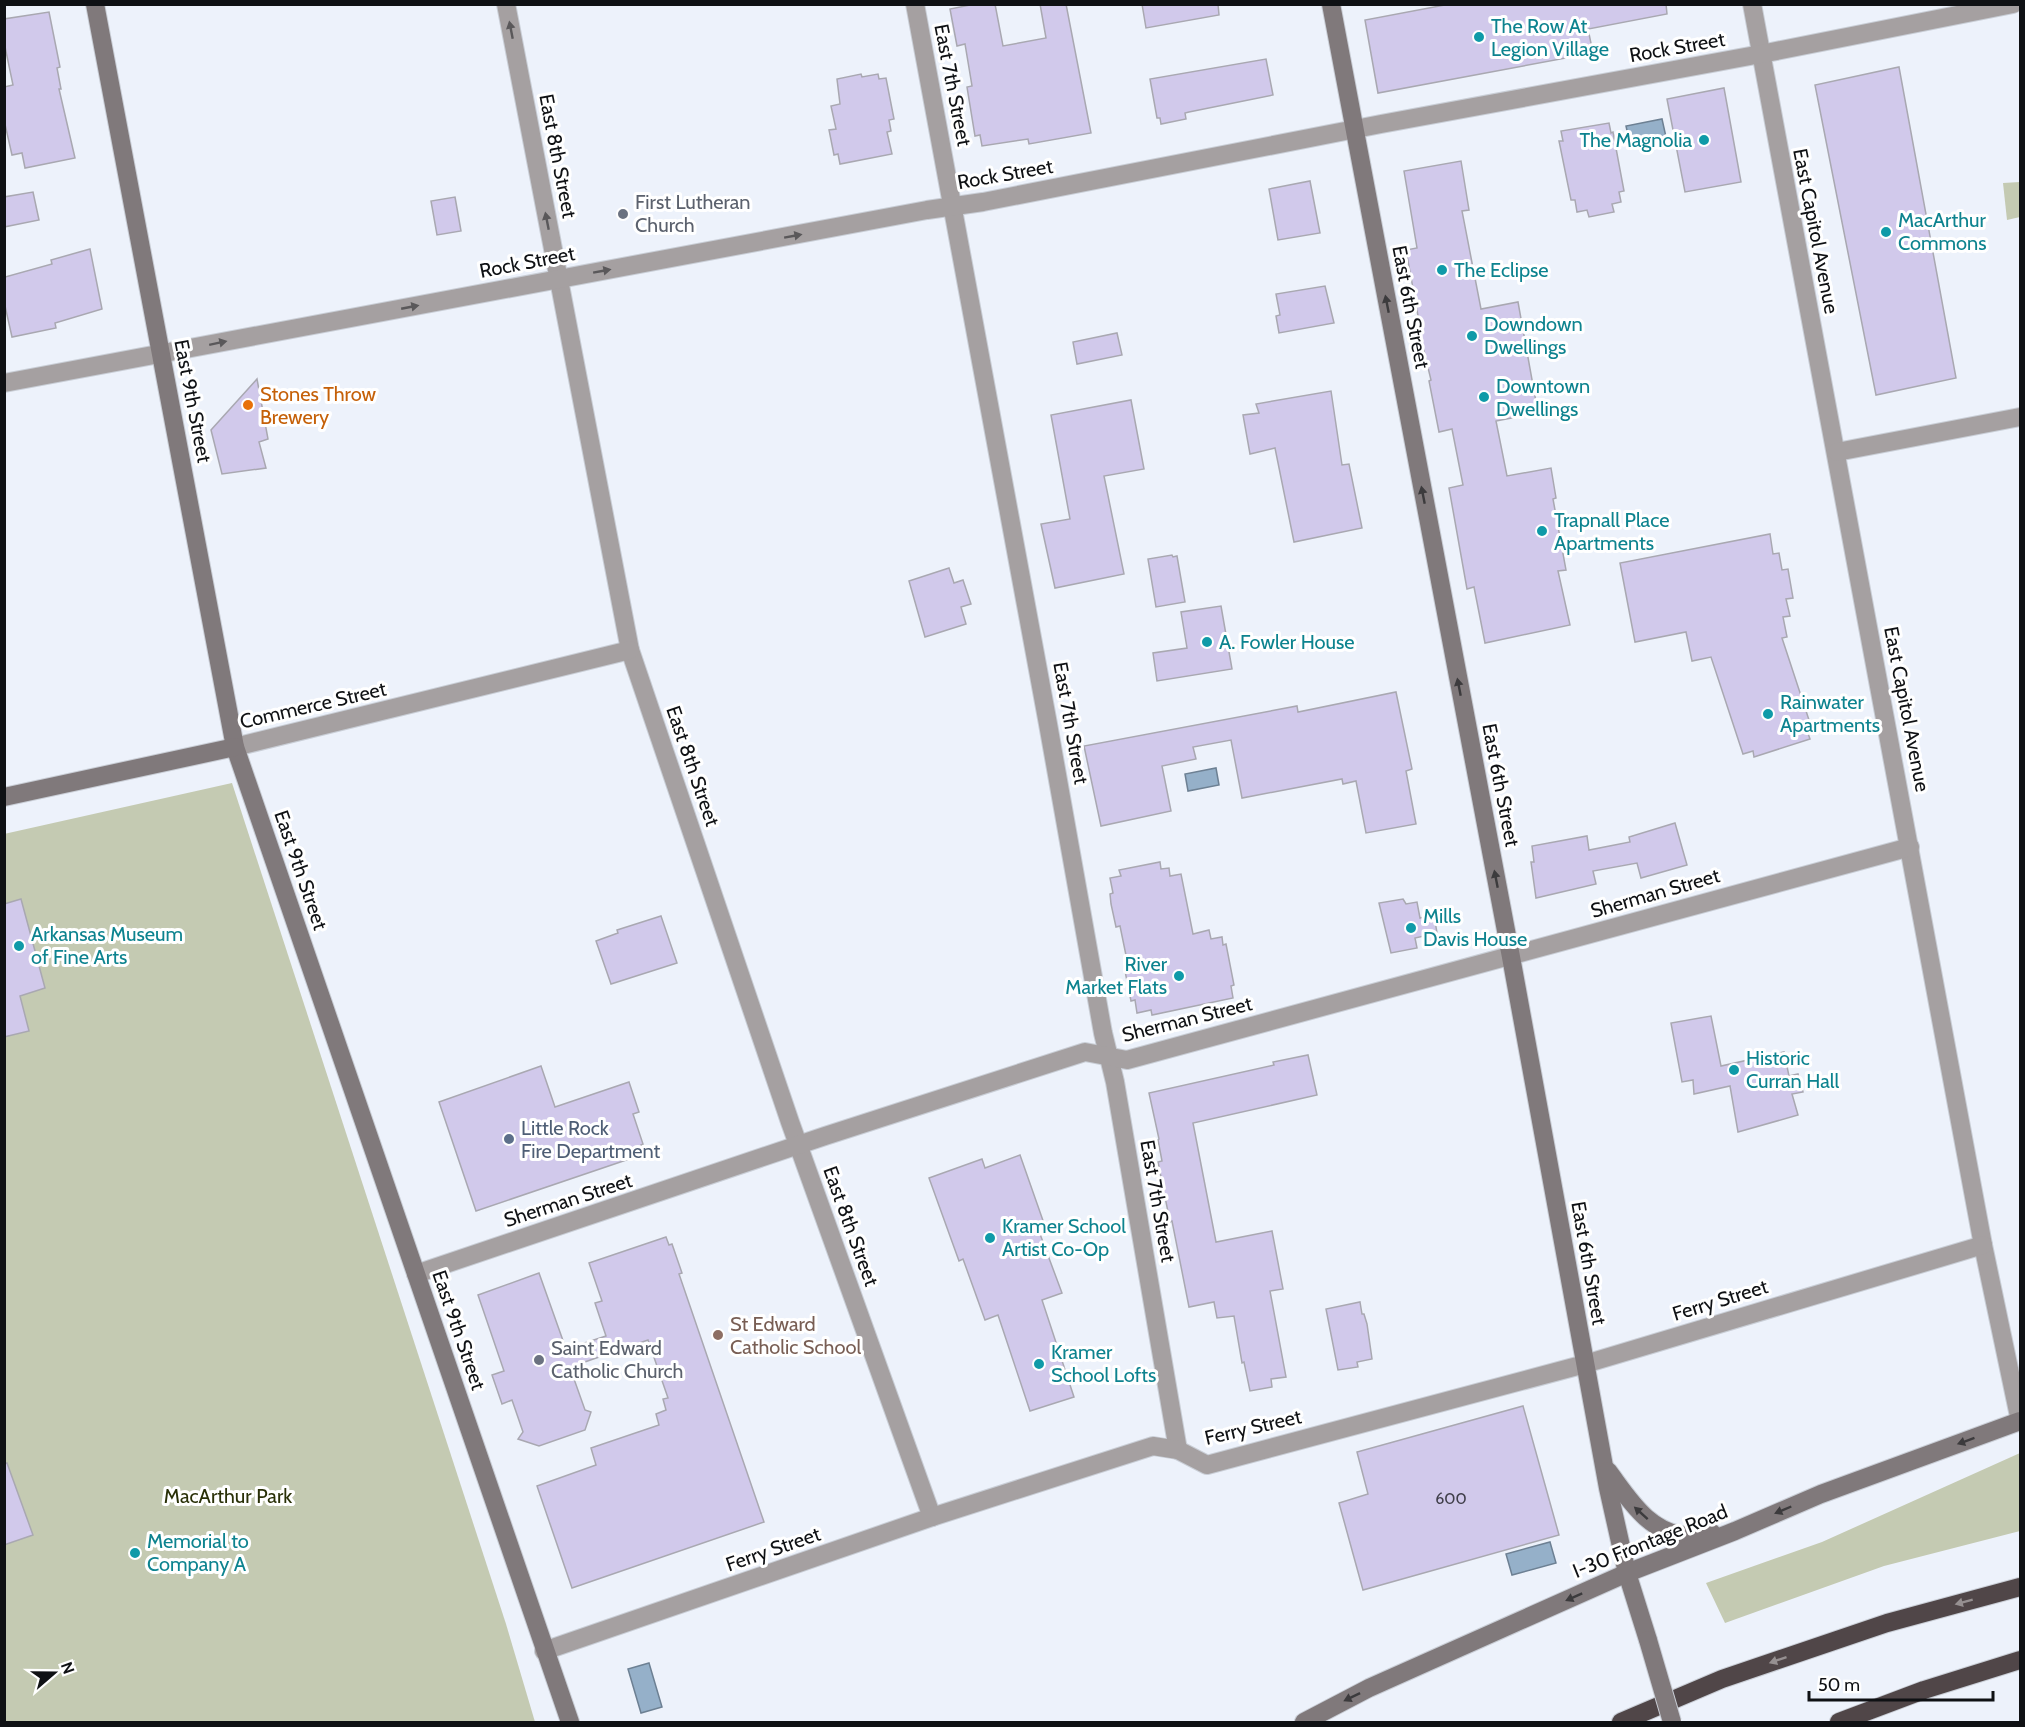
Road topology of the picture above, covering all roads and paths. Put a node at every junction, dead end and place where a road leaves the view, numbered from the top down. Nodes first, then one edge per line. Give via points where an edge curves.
1 (95, 4) edge
2 (506, 4) edge
3 (915, 4) edge
4 (1330, 4) edge
5 (1752, 4) edge
6 (2013, 4) edge
7 (1761, 54) junction
8 (1354, 129) junction
9 (953, 207) junction
10 (559, 279) junction
11 (161, 355) junction
12 (4, 383) edge
13 (2020, 417) edge
14 (1837, 452) junction
15 (630, 651) junction
16 (234, 747) junction
17 (4, 797) edge
18 (1910, 847) junction
19 (1510, 957) junction
20 (1108, 1058) junction
21 (799, 1146) junction
22 (1983, 1245) junction
23 (416, 1274) junction
24 (1585, 1364) junction
25 (2020, 1421) edge
26 (1178, 1450) junction
27 (1604, 1467) junction
28 (932, 1517) junction
29 (1735, 1531) junction
30 (1627, 1573) junction
31 (2020, 1587) edge
32 (544, 1652) junction
33 (2020, 1660) edge
34 (570, 1722) edge
35 (1304, 1722) edge
36 (1621, 1722) edge
37 (1672, 1722) edge
38 (1839, 1722) edge

1 - 11 main road, East 9th Street
10 -> 2 street, East 8th Street
3 - 9 street, East 7th Street
4 - 8 main road, East 6th Street
5 - 7 street, East Capitol Avenue
6 - 7 street, Rock Street
7 - 8 street, Rock Street
7 - 14 street, East Capitol Avenue
8 - 9 street, Rock Street
19 -> 8 main road, East 6th Street
10 -> 9 street, Rock Street
9 - 20 street, East 7th Street
11 -> 10 street, Rock Street
10 - 15 street, East 8th Street
11 - 12 street, Rock Street
11 - 16 main road, East 9th Street
13 - 14 street
14 - 18 street, East Capitol Avenue
15 - 16 street, Commerce Street
15 - 21 street, East 8th Street
16 - 17 main road, Commerce Street
16 - 23 main road, East 9th Street
18 - 19 street, Sherman Street
18 - 22 street, East Capitol Avenue
19 - 20 street, Sherman Street via 1127,1060
19 - 24 main road, East 6th Street
20 - 21 street, Sherman Street via 1085,1052
20 - 26 street, East 7th Street
21 - 23 street, Sherman Street
21 - 28 street, East 8th Street
22 - 24 street, Ferry Street
22 - 25 street, East Capitol Avenue
23 - 32 main road, East 9th Street
24 - 26 street, Ferry Street via 1207,1465
24 - 27 main road, East 6th Street
25 -> 29 main road, I-30 Frontage Road via 1821,1494
26 - 28 street, Ferry Street via 1153,1446
29 -> 27 main road via 1688,1536 1663,1529 1639,1513
27 - 30 main road, East 6th Street
28 - 32 street, Ferry Street
29 - 30 main road, I-30 Frontage Road
30 -> 35 main road, I-30 Frontage Road via 1369,1688
30 - 37 main road, East 6th Street, bridge
31 -> 36 highway via 1887,1623 1722,1679
32 - 34 main road, East 9th Street
33 - 38 highway

